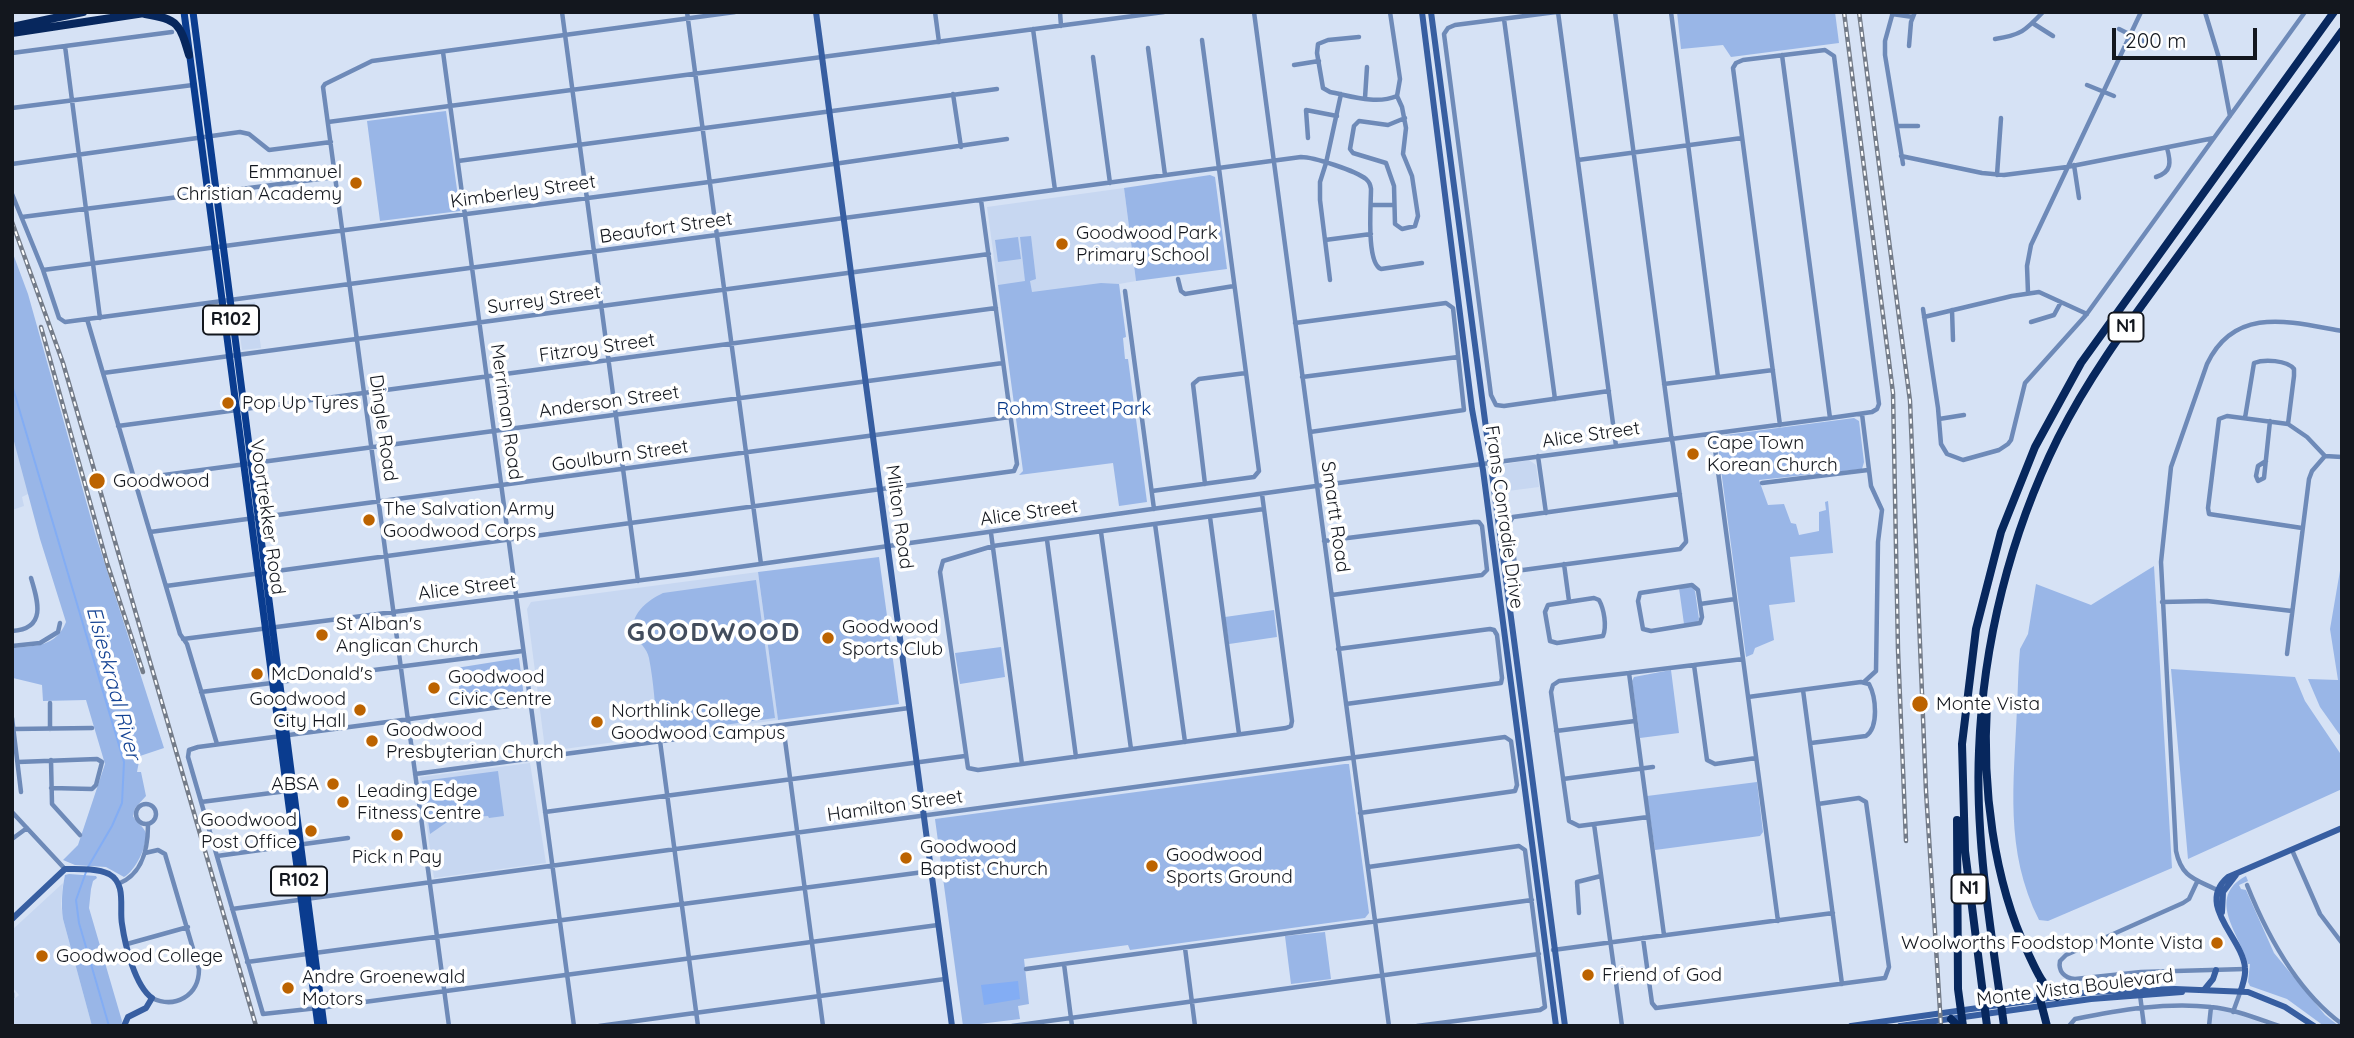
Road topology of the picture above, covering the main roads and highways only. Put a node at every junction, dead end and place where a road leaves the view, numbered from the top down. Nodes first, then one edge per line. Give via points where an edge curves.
1 (83, 12) edge
2 (151, 12) edge
3 (184, 12) edge
4 (193, 12) edge
5 (816, 12) edge
6 (1422, 12) edge
7 (1431, 12) edge
8 (2333, 12) edge
9 (141, 14) edge
10 (13, 30) edge
11 (2342, 32) edge
12 (189, 55) junction
13 (204, 137) junction
14 (1991, 642) junction
15 (1962, 744) junction
16 (2342, 828) edge
17 (12, 919) edge
18 (2216, 970) road end
19 (2041, 980) junction
20 (2191, 990) junction
21 (2204, 990) junction
22 (2241, 990) junction
23 (2057, 997) junction
24 (2041, 1003) junction
25 (319, 1008) junction
26 (1949, 1017) junction
27 (1916, 1020) junction
28 (1961, 1020) edge
29 (124, 1026) edge
30 (318, 1026) edge
31 (324, 1026) edge
32 (952, 1026) edge
33 (1556, 1026) edge
34 (1565, 1026) edge
35 (1851, 1026) edge
36 (1900, 1026) edge
37 (1987, 1026) edge
38 (2004, 1026) edge
39 (2047, 1026) edge
40 (2314, 1026) edge

1 - 10 highway
2 - 9 highway
3 - 12 main road, Voortrekker Road / R102
4 - 13 main road, Voortrekker Road / R102
5 - 32 main road, Milton Road
6 - 33 main road, Frans Conradie Drive
7 - 34 main road, Frans Conradie Drive
8 - 15 highway, N1 via 2100,334 2047,424 2011,503 1988,578 1971,657
9 - 10 highway
9 - 12 highway via 175,22
11 - 14 highway, N1 via 2117,340 2077,402 2025,516
12 - 13 main road, Voortrekker Road / R102
13 - 25 main road, Voortrekker Road / R102
14 - 19 highway via 1987,759 2000,872 2016,929
14 - 38 highway, N1 via 1981,715 1979,802
15 - 28 highway via 1957,784
15 - 37 highway, N1 via 1965,855
16 - 22 main road via 2228,877 2220,891 2221,904 2245,968
17 - 29 main road via 65,869 110,875 118,884 122,924 140,987 152,998 146,1009 128,1017
18 - 21 main road
19 - 23 highway
19 - 24 highway
20 - 21 main road, Monte Vista Boulevard
20 - 23 main road, Monte Vista Boulevard via 2132,989
20 - 24 main road, Monte Vista Boulevard
21 - 22 main road, Monte Vista Boulevard
22 - 40 main road, Monte Vista Boulevard via 2272,1000
23 - 24 main road, Monte Vista Boulevard
24 - 28 main road, Monte Vista Boulevard via 1971,1013
24 - 39 highway
25 - 30 main road, Voortrekker Road / R102
25 - 31 main road, Voortrekker Road / R102
26 - 27 main road, Monte Vista Boulevard
26 - 28 highway
26 - 28 main road, Monte Vista Boulevard
27 - 35 main road
27 - 36 main road

